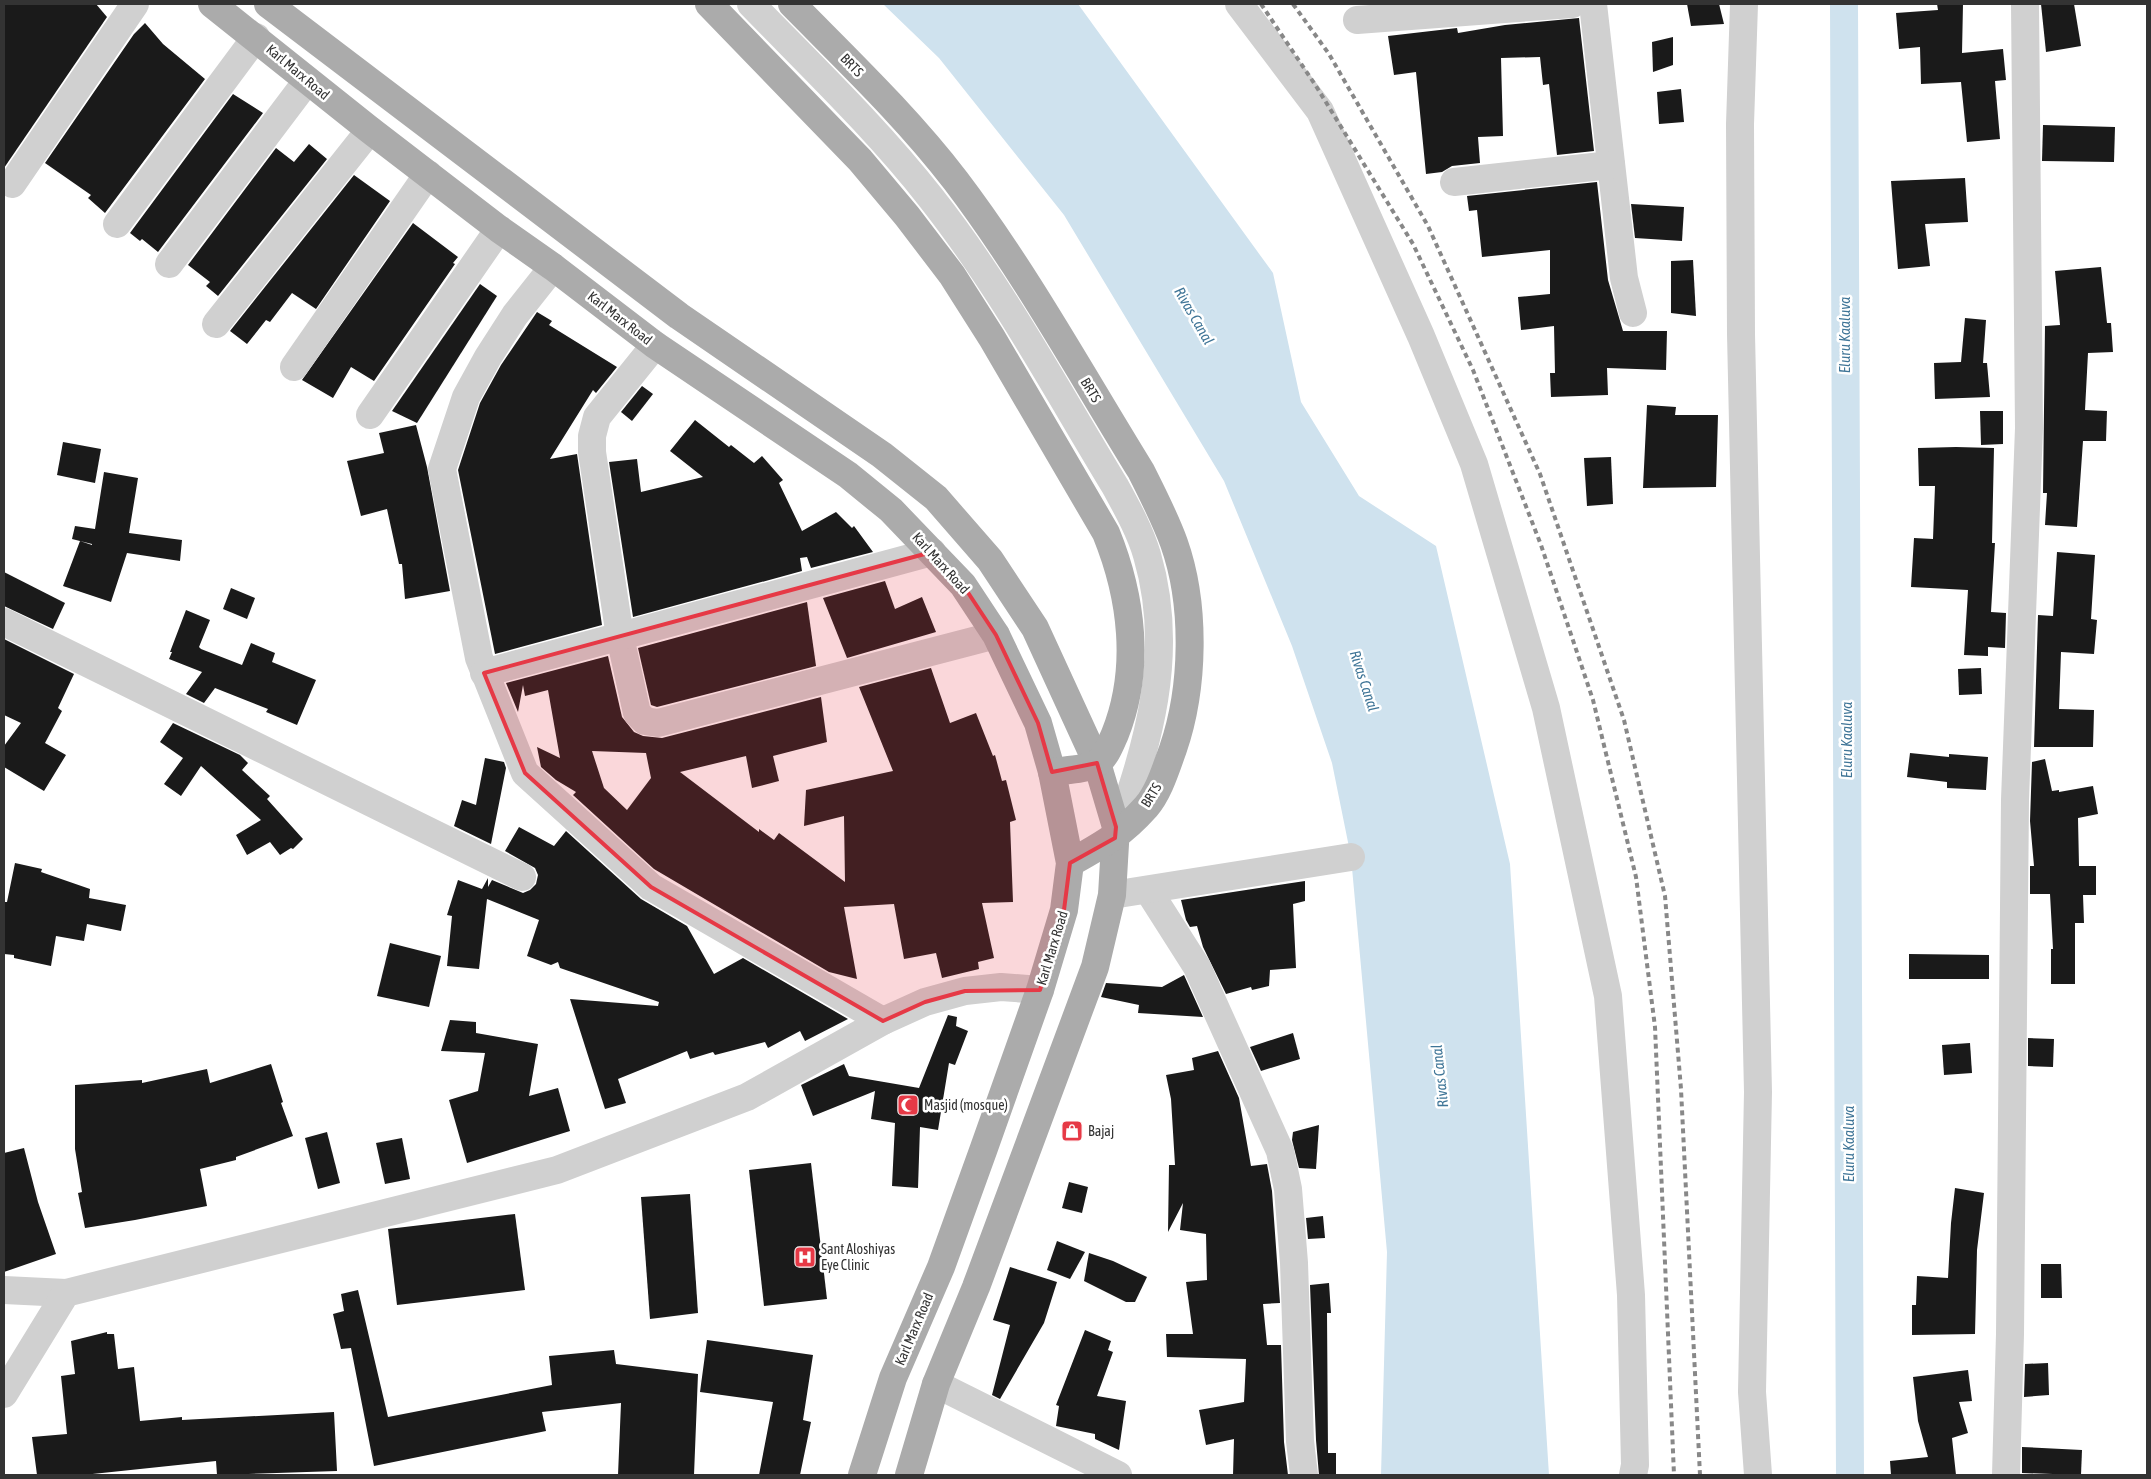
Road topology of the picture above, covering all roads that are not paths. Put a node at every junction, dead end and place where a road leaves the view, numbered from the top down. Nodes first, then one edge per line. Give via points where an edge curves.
1 (135, 4) edge
2 (212, 4) edge
3 (268, 4) edge
4 (709, 4) edge
5 (750, 4) edge
6 (792, 4) edge
7 (1239, 4) edge
8 (1572, 4) edge
9 (1593, 4) edge
10 (1744, 4) edge
11 (2025, 4) edge
12 (1357, 20) dead end
13 (256, 37) junction
14 (307, 81) junction
15 (370, 130) junction
16 (1612, 165) junction
17 (428, 174) junction
18 (1454, 182) dead end
19 (12, 184) dead end
20 (117, 224) dead end
21 (499, 229) junction
22 (169, 264) dead end
23 (554, 267) junction
24 (1634, 313) dead end
25 (216, 324) dead end
26 (655, 345) junction
27 (294, 367) dead end
28 (370, 415) dead end
29 (932, 552) junction
30 (4, 622) edge
31 (996, 635) junction
32 (620, 636) junction
33 (484, 673) junction
34 (1152, 719) junction
35 (1097, 763) junction
36 (1052, 772) junction
37 (1116, 838) junction
38 (1351, 857) dead end
39 (1070, 863) junction
40 (522, 877) dead end
41 (1148, 890) junction
42 (1112, 895) junction
43 (1040, 990) junction
44 (883, 1021) junction
45 (4, 1290) edge
46 (66, 1293) junction
47 (936, 1384) junction
48 (4, 1394) edge
49 (862, 1475) edge
50 (909, 1475) edge
51 (1118, 1475) edge
52 (1304, 1475) edge
53 (1633, 1475) edge
54 (1758, 1475) edge
55 (2006, 1475) edge

1 - 19 street
2 - 13 main road, Karl Marx Road
3 - 35 main road via 679,316 882,455 936,498 990,560 1036,628
4 - 35 main road via 860,160 935,253 992,338 1106,533 1124,590 1130,622 1130,658 1123,712 1107,752
5 - 34 street, BRTS via 876,133 931,198 976,258 1115,486 1147,554 1154,585 1159,621 1159,659
6 - 37 main road, BRTS via 904,120 955,180 1000,242 1141,471 1175,545 1184,581 1189,661 1180,727 1166,770 1147,805
7 - 53 street via 1320,111 1421,336 1474,464 1546,708 1608,996 1632,1295
8 - 12 street
9 - 16 street
10 - 54 street via 1740,124 1740,334 1758,1092 1752,1392
11 - 55 street via 2029,428 2015,800
13 - 14 main road, Karl Marx Road
13 - 20 street
14 - 15 main road, Karl Marx Road
14 - 22 street
15 - 17 main road, Karl Marx Road
15 - 25 street
16 - 18 street
16 - 24 street via 1624,278
17 - 21 main road, Karl Marx Road
17 - 27 street
21 - 23 main road, Karl Marx Road
21 - 28 street
23 - 26 main road, Karl Marx Road
23 - 33 street via 516,315 466,396 442,469
26 - 29 main road, Karl Marx Road via 848,474 892,510
26 - 32 street via 597,416 592,436 593,462
29 - 31 main road, Karl Marx Road via 963,585
29 - 32 street
30 - 40 street
31 - 32 street via 658,723 645,722 637,713
31 - 36 main road, Karl Marx Road via 1038,723
32 - 33 street
33 - 44 street via 525,773 651,887
34 - 35 street, BRTS via 1133,751 1125,758
34 - 37 street, BRTS
35 - 36 main road, BRTS
35 - 37 main road
36 - 39 main road, Karl Marx Road
37 - 39 main road, BRTS
37 - 42 main road
38 - 41 street
39 - 43 main road, Karl Marx Road via 1064,910
41 - 42 street
41 - 52 street via 1197,967 1280,1151 1288,1189 1294,1263
42 - 47 main road via 1081,1009
43 - 44 street via 1001,988 965,991 924,1002
43 - 49 main road, Karl Marx Road via 941,1267 893,1378
44 - 46 street via 747,1097 556,1170
45 - 46 street
46 - 48 street
47 - 50 main road
47 - 51 street

